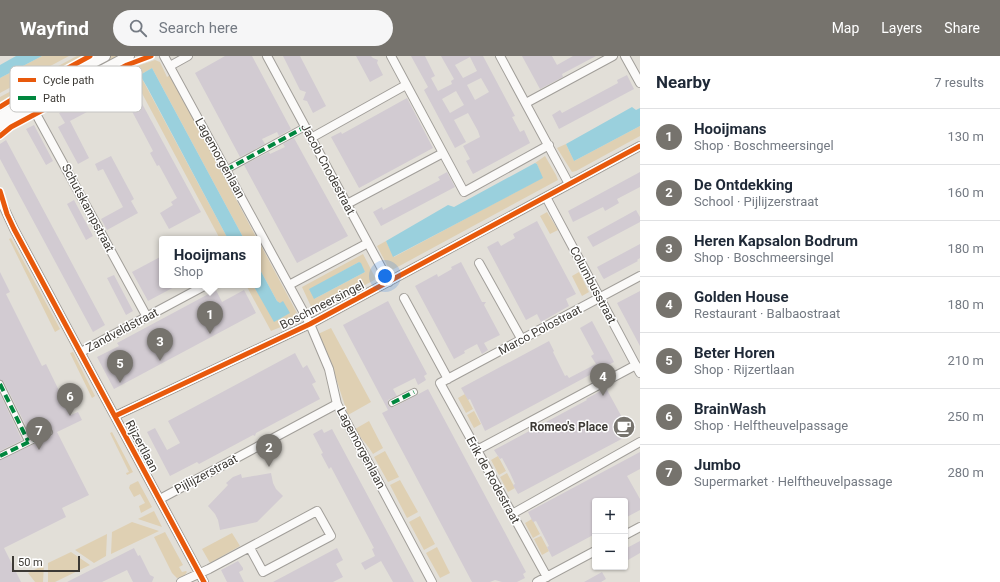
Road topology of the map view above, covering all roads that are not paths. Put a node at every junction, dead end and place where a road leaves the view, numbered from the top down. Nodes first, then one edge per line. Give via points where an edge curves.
1 (105, 56) edge
2 (129, 56) edge
3 (164, 56) edge
4 (188, 56) edge
5 (267, 56) edge
6 (391, 56) edge
7 (500, 56) edge
8 (613, 56) edge
9 (626, 56) edge
10 (86, 66) edge
11 (109, 66) edge
12 (170, 66) junction
13 (640, 83) edge
14 (406, 85) junction
15 (526, 103) junction
16 (10, 111) edge
17 (19, 112) edge
18 (35, 112) edge
19 (0, 117) edge
20 (0, 125) edge
21 (305, 127) junction
22 (311, 138) junction
23 (549, 145) junction
24 (640, 146) edge
25 (443, 153) junction
26 (226, 170) junction
27 (569, 184) junction
28 (546, 197) junction
29 (0, 199) edge
30 (0, 204) edge
31 (347, 204) junction
32 (7, 214) junction
33 (368, 242) junction
34 (479, 263) dead end
35 (640, 276) edge
36 (389, 282) junction
37 (289, 285) junction
38 (200, 288) edge
39 (404, 298) dead end
40 (600, 298) junction
41 (147, 316) junction
42 (310, 324) junction
43 (522, 340) junction
44 (81, 352) junction
45 (636, 364) junction
46 (640, 373) edge
47 (448, 379) junction
48 (440, 383) joint
49 (0, 384) edge
50 (414, 392) dead end
51 (392, 403) dead end
52 (337, 404) junction
53 (115, 416) junction
54 (49, 432) dead end
55 (28, 442) junction
56 (640, 442) edge
57 (477, 450) junction
58 (0, 456) edge
59 (160, 499) junction
60 (512, 514) junction
61 (640, 527) edge
62 (627, 534) edge
63 (250, 548) junction
64 (592, 553) edge
65 (199, 573) junction
66 (547, 577) junction
67 (181, 582) edge
68 (204, 582) edge
69 (432, 582) edge
70 (537, 582) edge

1 - 10 street
2 - 11 street
3 - 12 street, Lagemorgenlaan
4 - 12 street
5 - 21 street, Jacob Cnodestraat
6 - 14 street
7 - 15 street
8 - 15 street
9 - 13 street
12 - 26 street, Lagemorgenlaan
14 - 22 street
14 - 25 street
15 - 23 street
16 - 19 street
17 - 20 street
18 - 41 street, Schutskampstraat
21 - 22 street, Jacob Cnodestraat
21 - 26 street
22 - 31 street, Jacob Cnodestraat
23 - 25 street via 464,192
23 - 27 street
24 - 27 street, Boschmeersingel
25 - 31 street
26 - 37 street, Lagemorgenlaan
27 - 28 street, Boschmeersingel
28 - 36 street, Boschmeersingel
28 - 40 street, Columbusstraat
29 - 32 street, Rijzertlaan
30 - 32 street, Rijzertlaan
31 - 33 street, Jacob Cnodestraat
32 - 44 street, Rijzertlaan
33 - 36 street, Jacob Cnodestraat
33 - 37 street
34 - 43 street
35 - 40 street, Marco Polostraat
36 - 42 street, Boschmeersingel
37 - 42 street, Lagemorgenlaan
38 - 41 street, Zandveldstraat
39 - 47 street
40 - 43 street, Marco Polostraat
40 - 45 street, Columbusstraat
41 - 44 street, Zandveldstraat
42 - 52 street, Lagemorgenlaan via 329,369
42 - 53 street, Boschmeersingel
43 - 47 street, Marco Polostraat
44 - 53 street, Rijzertlaan
45 - 46 street, Columbusstraat
45 - 57 street
47 - 48 street, Marco Polostraat
48 - 57 street, Erik de Rodestraat
49 - 55 street
50 - 51 street
52 - 59 street, Pijlijzerstraat
52 - 69 street, Lagemorgenlaan
53 - 59 street, Rijzertlaan
54 - 55 street
55 - 58 street
56 - 60 street
57 - 60 street, Erik de Rodestraat
59 - 65 street, Rijzertlaan
60 - 66 street, Erik de Rodestraat
61 - 62 street
63 - 63 street via 317,511 331,536 263,572
63 - 65 street
64 - 66 street
65 - 67 street
65 - 68 street, Rijzertlaan
66 - 70 street

